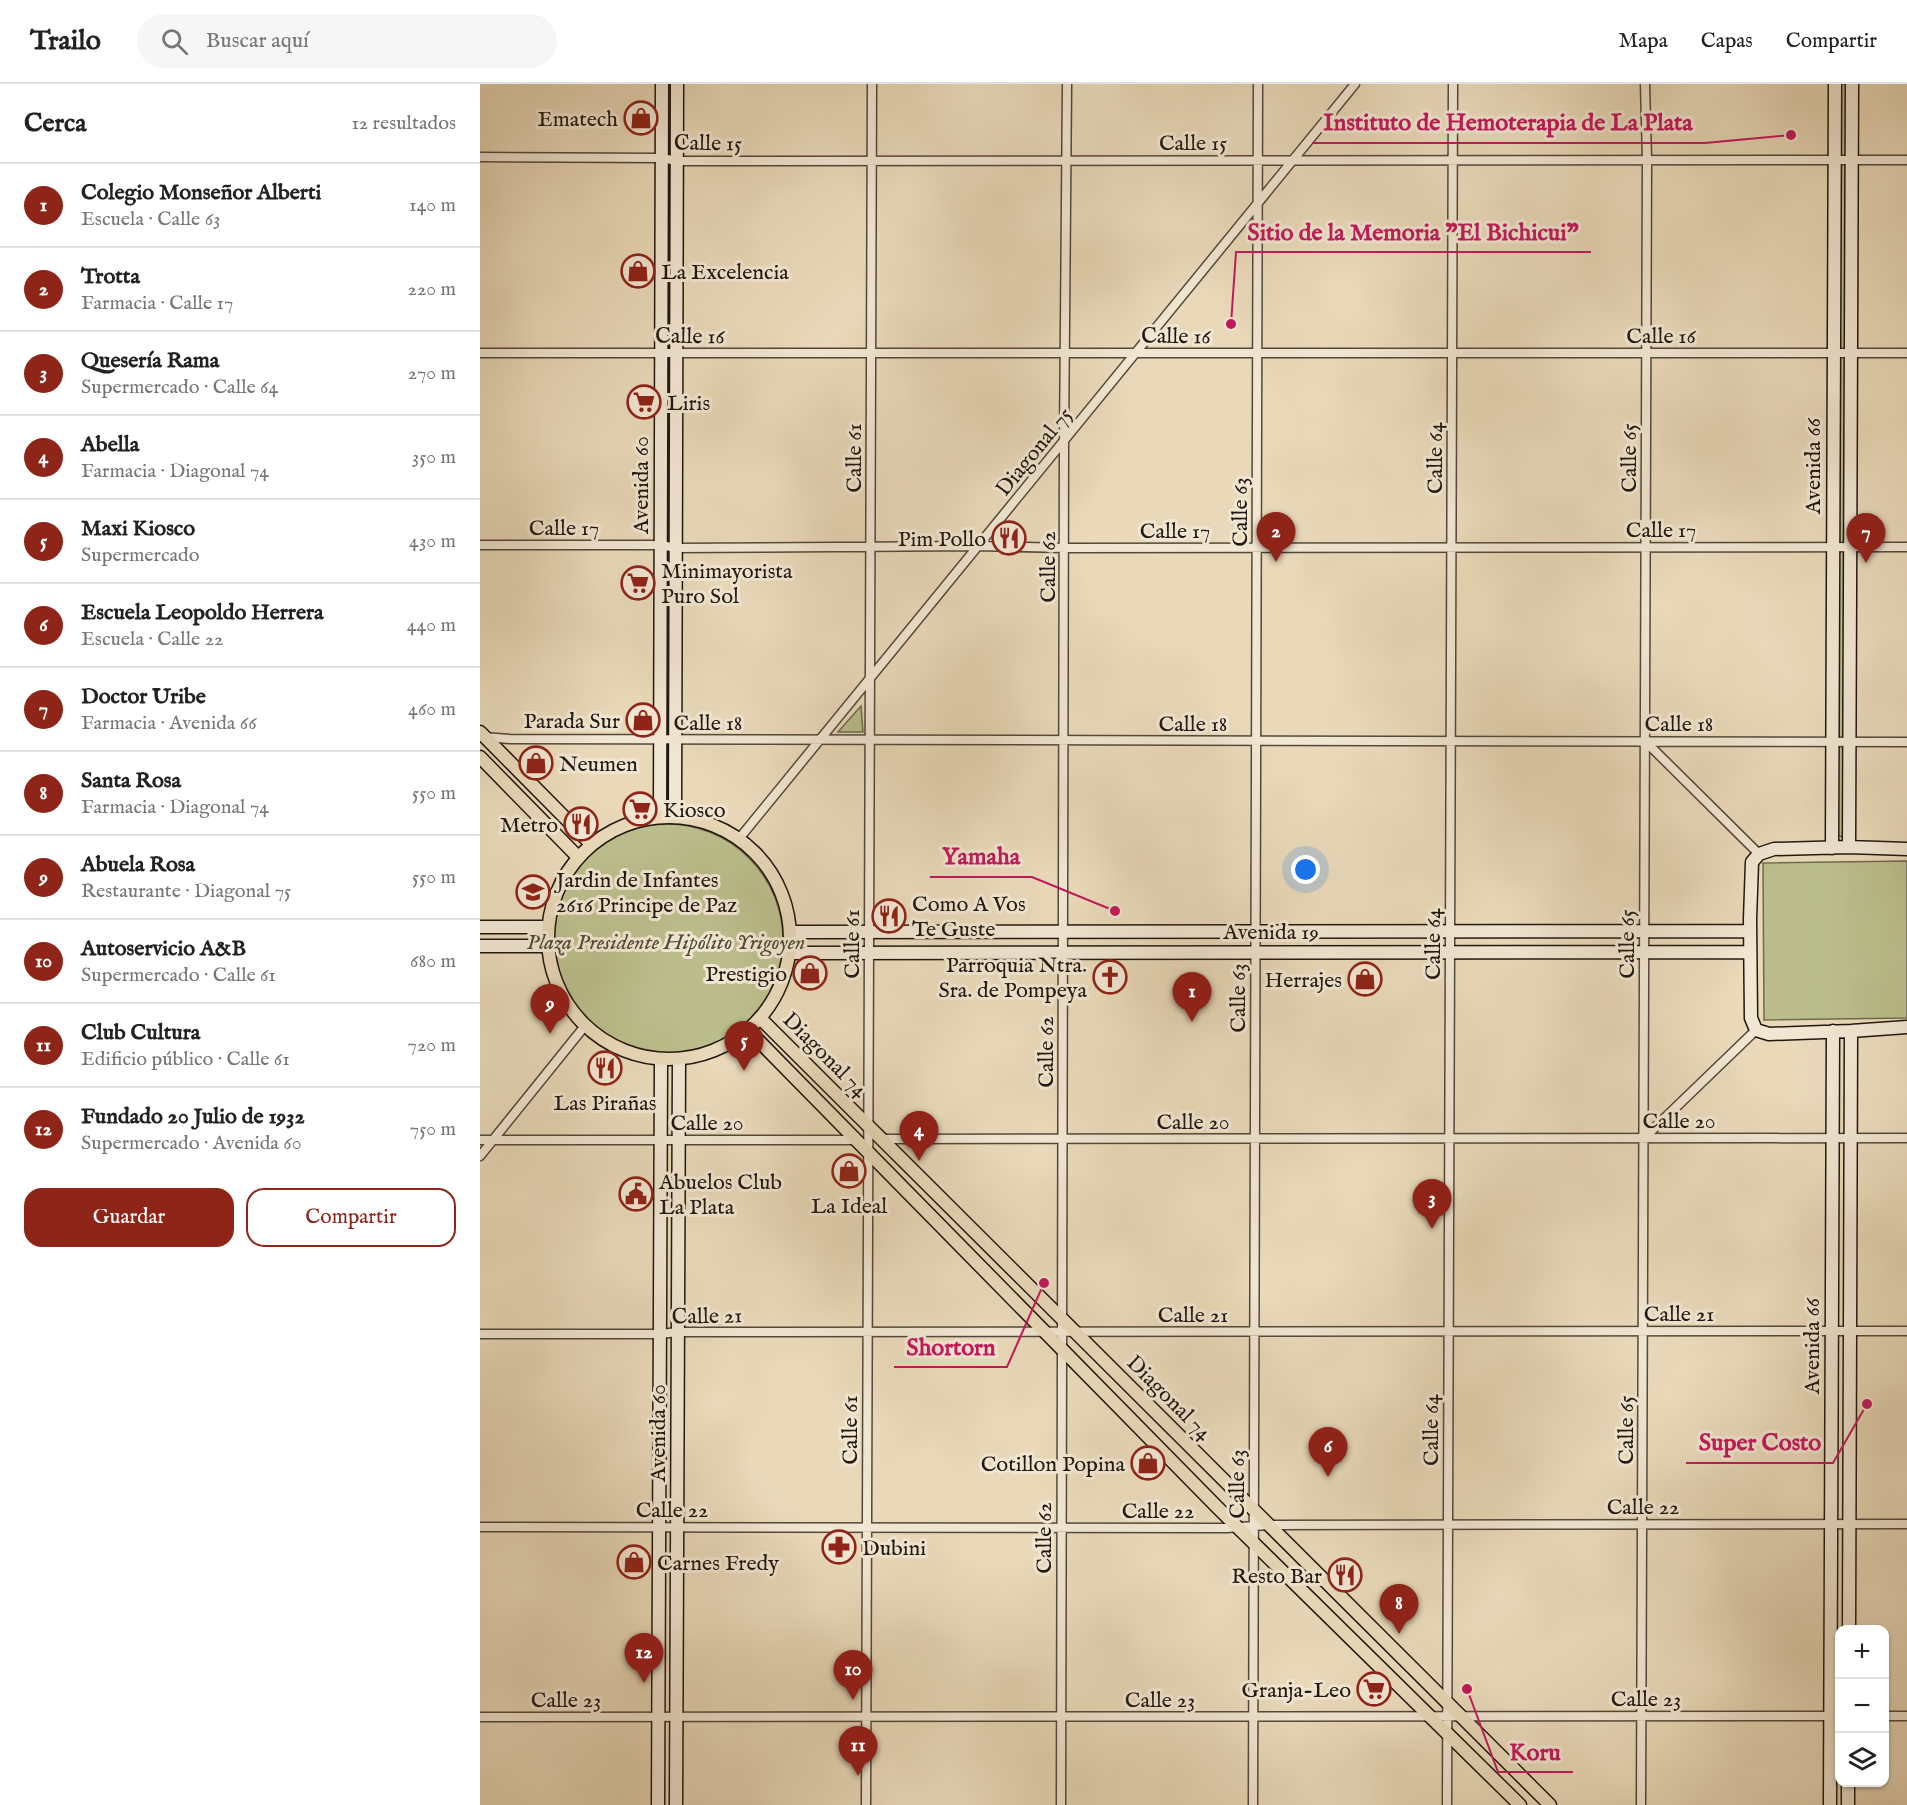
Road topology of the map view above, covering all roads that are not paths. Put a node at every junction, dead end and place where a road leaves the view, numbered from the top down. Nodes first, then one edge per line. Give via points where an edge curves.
1 (662, 84) edge
2 (677, 84) edge
3 (872, 84) edge
4 (1066, 84) edge
5 (1258, 84) edge
6 (1355, 84) edge
7 (1452, 84) edge
8 (1645, 84) edge
9 (1835, 84) edge
10 (1852, 84) edge
11 (480, 157) edge
12 (662, 158) junction
13 (1294, 159) junction
14 (1907, 159) edge
15 (872, 160) junction
16 (1066, 160) junction
17 (1258, 160) junction
18 (1452, 160) junction
19 (1647, 160) junction
20 (1834, 160) junction
21 (1851, 160) junction
22 (677, 161) junction
23 (1259, 202) junction
24 (661, 352) junction
25 (1137, 352) junction
26 (480, 353) edge
27 (1258, 353) junction
28 (1452, 353) junction
29 (1646, 353) junction
30 (1834, 353) junction
31 (1851, 353) junction
32 (1907, 353) edge
33 (676, 354) junction
34 (871, 354) junction
35 (1066, 354) junction
36 (1064, 441) junction
37 (480, 545) edge
38 (661, 545) junction
39 (978, 546) junction
40 (1451, 547) junction
41 (1646, 547) junction
42 (1833, 547) junction
43 (1850, 547) junction
44 (1907, 547) edge
45 (676, 548) junction
46 (870, 548) junction
47 (1065, 548) junction
48 (1257, 548) junction
49 (871, 678) junction
50 (482, 735) edge
51 (660, 740) junction
52 (675, 740) junction
53 (870, 740) junction
54 (820, 741) junction
55 (1064, 741) junction
56 (1256, 741) junction
57 (1450, 741) junction
58 (1645, 741) junction
59 (1832, 742) junction
60 (1849, 742) junction
61 (1907, 742) edge
62 (480, 758) edge
63 (675, 814) junction
64 (660, 815) junction
65 (738, 840) junction
66 (590, 843) junction
67 (1832, 848) junction
68 (1849, 848) junction
69 (1907, 849) edge
70 (1758, 854) junction
71 (577, 856) junction
72 (480, 927) edge
73 (544, 927) junction
74 (1750, 931) junction
75 (792, 932) junction
76 (869, 932) junction
77 (1064, 932) junction
78 (1256, 932) junction
79 (1450, 932) junction
80 (1644, 932) junction
81 (480, 946) edge
82 (546, 946) junction
83 (1064, 952) junction
84 (1256, 952) junction
85 (1450, 952) junction
86 (1644, 952) junction
87 (1750, 952) junction
88 (791, 953) junction
89 (869, 953) junction
90 (761, 1019) junction
91 (584, 1027) junction
92 (1907, 1027) edge
93 (1756, 1030) junction
94 (749, 1031) junction
95 (1833, 1032) junction
96 (1851, 1032) junction
97 (661, 1060) junction
98 (679, 1060) junction
99 (868, 1126) junction
100 (1644, 1138) junction
101 (1833, 1138) junction
102 (1851, 1138) junction
103 (1907, 1138) edge
104 (494, 1139) junction
105 (1063, 1139) junction
106 (1255, 1139) junction
107 (1449, 1139) junction
108 (480, 1140) edge
109 (660, 1140) junction
110 (679, 1140) junction
111 (868, 1143) junction
112 (480, 1156) edge
113 (1062, 1319) junction
114 (1254, 1331) junction
115 (1449, 1331) junction
116 (1643, 1331) junction
117 (1832, 1331) junction
118 (1850, 1331) junction
119 (1907, 1331) edge
120 (678, 1332) junction
121 (868, 1332) junction
122 (1062, 1332) junction
123 (1075, 1332) junction
124 (1047, 1333) junction
125 (480, 1334) edge
126 (660, 1334) junction
127 (1061, 1347) junction
128 (1254, 1511) junction
129 (1448, 1524) junction
130 (1642, 1524) junction
131 (1831, 1524) junction
132 (1849, 1524) junction
133 (1907, 1524) edge
134 (1268, 1525) junction
135 (1253, 1526) junction
136 (480, 1527) edge
137 (659, 1527) junction
138 (677, 1527) junction
139 (867, 1527) junction
140 (1239, 1527) junction
141 (1062, 1528) junction
142 (1254, 1541) junction
143 (1849, 1625) edge
144 (1452, 1712) junction
145 (1431, 1716) junction
146 (1641, 1716) junction
147 (1835, 1716) edge
148 (1889, 1716) edge
149 (1907, 1716) edge
150 (658, 1717) junction
151 (677, 1717) junction
152 (867, 1717) junction
153 (1061, 1717) junction
154 (1253, 1717) junction
155 (480, 1718) edge
156 (1447, 1733) junction
157 (1848, 1787) edge
158 (658, 1805) edge
159 (676, 1805) edge
160 (866, 1805) edge
161 (1061, 1805) edge
162 (1253, 1805) edge
163 (1447, 1805) edge
164 (1520, 1805) edge
165 (1550, 1805) edge
166 (1641, 1805) edge
167 (1830, 1805) edge
168 (1848, 1805) edge

1 - 12 main road, Avenida 60
2 - 22 main road, Avenida 60
3 - 15 street, Calle 61
4 - 16 street, Calle 62
5 - 17 street, Calle 63
6 - 13 street, Diagonal 75
7 - 18 street, Calle 64
8 - 19 street, Calle 65
9 - 20 main road, Avenida 66
10 - 21 main road, Avenida 66
11 - 12 street, Calle 15
12 - 22 street, Calle 15
12 - 24 main road, Avenida 60
13 - 17 street, Calle 15
13 - 18 street, Calle 15
13 - 23 street, Diagonal 75
14 - 21 street, Calle 15
15 - 16 street, Calle 15
15 - 22 street, Calle 15
15 - 34 street, Calle 61
16 - 17 street, Calle 15
16 - 35 street, Calle 62
17 - 23 street, Calle 63
18 - 19 street, Calle 15
18 - 28 street, Calle 64
19 - 20 street, Calle 15
19 - 29 street, Calle 65
20 - 21 street, Calle 15
20 - 30 main road, Avenida 66
21 - 31 main road, Avenida 66
22 - 33 main road, Avenida 60
23 - 25 street, Diagonal 75
23 - 27 street, Calle 63
24 - 26 street, Calle 16
24 - 33 street, Calle 16
24 - 38 main road, Avenida 60
25 - 27 street, Calle 16
25 - 35 street, Calle 16
25 - 36 street, Diagonal 75
27 - 28 street, Calle 16
27 - 48 street, Calle 63
28 - 29 street, Calle 16
28 - 40 street, Calle 64
29 - 30 street, Calle 16
29 - 41 street, Calle 65
30 - 31 street, Calle 16
30 - 42 main road, Avenida 66
31 - 32 street, Calle 16
31 - 43 main road, Avenida 66
33 - 34 street, Calle 16
33 - 45 main road, Avenida 60
34 - 35 street, Calle 16
34 - 46 street, Calle 61
35 - 36 street, Calle 62
36 - 39 street, Diagonal 75
36 - 47 street, Calle 62
37 - 38 street, Calle 17
38 - 45 street, Calle 17
38 - 51 main road, Avenida 60
39 - 46 street, Calle 17
39 - 47 street, Calle 17
39 - 49 street, Diagonal 75
40 - 41 street, Calle 17
40 - 48 street, Calle 17
40 - 57 street, Calle 64
41 - 42 street, Calle 17
41 - 58 street, Calle 65
42 - 43 street, Calle 17
42 - 59 main road, Avenida 66
43 - 44 street, Calle 17
43 - 60 main road, Avenida 66
45 - 46 street, Calle 17
45 - 52 main road, Avenida 60
46 - 49 street, Calle 61
47 - 48 street, Calle 17
47 - 55 street, Calle 62
48 - 56 street, Calle 63
49 - 53 street, Calle 61
49 - 54 street, Diagonal 75
50 - 51 street, Calle 18 via 510,739
50 - 66 main road
51 - 52 street, Calle 18
51 - 64 main road, Avenida 60
52 - 54 street, Calle 18
52 - 63 main road, Avenida 60
53 - 54 street, Calle 18
53 - 55 street, Calle 18
53 - 76 street, Calle 61
54 - 65 street, Diagonal 75
55 - 56 street, Calle 18
55 - 77 street, Calle 62
56 - 57 street, Calle 18
56 - 78 street, Calle 63
57 - 58 street, Calle 18
57 - 79 street, Calle 64
58 - 59 street, Calle 18
58 - 70 street
58 - 80 street, Calle 65
59 - 60 street, Calle 18
59 - 67 main road, Avenida 66
60 - 61 street, Calle 18
60 - 68 main road, Avenida 66
62 - 71 main road
63 - 64 main road
63 - 65 main road via 719,827
64 - 66 main road
65 - 75 main road via 762,864 780,894
66 - 71 main road
67 - 68 main road
67 - 70 main road via 1774,849
68 - 69 main road
70 - 74 main road via 1752,862
71 - 73 main road
72 - 73 main road
73 - 82 main road
74 - 80 main road, Avenida 19
74 - 87 main road
75 - 76 main road, Avenida 19
75 - 88 main road
76 - 77 main road, Avenida 19
76 - 89 street, Calle 61
77 - 78 main road, Avenida 19
77 - 83 street, Calle 62
78 - 79 main road, Avenida 19
78 - 84 street, Calle 63
79 - 80 main road, Avenida 19
79 - 85 street, Calle 64
80 - 86 street, Calle 65
81 - 82 main road
82 - 91 main road via 560,990
83 - 84 main road, Avenida 19
83 - 89 main road, Avenida 19
83 - 105 street, Calle 62
84 - 85 main road, Avenida 19
84 - 106 street, Calle 63
85 - 86 main road, Avenida 19
85 - 107 street, Calle 64
86 - 87 main road, Avenida 19
86 - 100 street, Calle 65
87 - 93 main road via 1751,1018
88 - 89 main road, Avenida 19
88 - 90 main road via 784,981
89 - 99 street, Calle 61
90 - 94 main road
90 - 99 main road, Diagonal 74
91 - 97 main road via 619,1050
91 - 104 street
92 - 96 main road
93 - 95 main road via 1769,1034
93 - 100 street
94 - 98 main road via 716,1051
94 - 111 main road, Diagonal 74
95 - 96 main road
95 - 101 main road, Avenida 66
96 - 102 main road, Avenida 66
97 - 98 main road
97 - 109 main road, Avenida 60
98 - 110 main road, Avenida 60
99 - 111 main road, Diagonal 74
100 - 101 street, Calle 20
100 - 107 street, Calle 20
100 - 116 street, Calle 65
101 - 102 street, Calle 20
101 - 117 main road, Avenida 66
102 - 103 street, Calle 20
102 - 118 main road, Avenida 66
104 - 108 street, Calle 20
104 - 109 street, Calle 20
104 - 112 street
105 - 106 street, Calle 20
105 - 111 street, Calle 20
105 - 113 street, Calle 62
106 - 107 street, Calle 20
106 - 114 street, Calle 63
107 - 115 street, Calle 64
109 - 110 street, Calle 20
109 - 126 main road, Avenida 60
110 - 111 street, Calle 20
110 - 120 main road, Avenida 60
111 - 113 main road, Diagonal 74
111 - 121 street, Calle 61
111 - 124 main road, Diagonal 74
113 - 122 street, Calle 62
113 - 123 main road, Diagonal 74
114 - 115 street, Calle 21
114 - 123 street, Calle 21
114 - 128 street, Calle 63
115 - 116 street, Calle 21
115 - 129 street, Calle 64
116 - 117 street, Calle 21
116 - 130 street, Calle 65
117 - 118 street, Calle 21
117 - 131 main road, Avenida 66
118 - 119 street, Calle 21
118 - 132 main road, Avenida 66
120 - 121 street, Calle 21
120 - 126 street, Calle 21
120 - 138 main road, Avenida 60
121 - 124 street, Calle 21
121 - 139 street, Calle 61
122 - 123 street, Calle 21
122 - 124 street, Calle 21
122 - 127 street, Calle 62
123 - 128 main road, Diagonal 74
124 - 127 main road, Diagonal 74
125 - 126 street, Calle 21
126 - 137 main road, Avenida 60
127 - 140 main road, Diagonal 74
127 - 141 street, Calle 62
128 - 134 main road, Diagonal 74
128 - 135 street, Calle 63
129 - 130 street, Calle 22
129 - 134 street, Calle 22
129 - 144 street, Calle 64
130 - 131 street, Calle 22
130 - 146 street, Calle 65
131 - 132 street, Calle 22
131 - 147 main road, Avenida 66
132 - 133 street, Calle 22
132 - 143 main road, Avenida 66
134 - 135 street, Calle 22
134 - 144 main road, Diagonal 74
135 - 140 street, Calle 22
135 - 142 street, Calle 63
136 - 137 street, Calle 22
137 - 138 street, Calle 22
137 - 150 main road, Avenida 60
138 - 139 street, Calle 22
138 - 151 main road, Avenida 60
139 - 141 street, Calle 22
139 - 152 street, Calle 61
140 - 141 street, Calle 22
140 - 142 main road, Diagonal 74
141 - 153 street, Calle 62
142 - 145 main road, Diagonal 74
142 - 154 street, Calle 63
144 - 145 street, Calle 23
144 - 146 street, Calle 23
144 - 156 street, Calle 64
144 - 165 main road, Diagonal 74
145 - 154 street, Calle 23
145 - 156 main road, Diagonal 74
146 - 147 street, Calle 23
146 - 166 street, Calle 65
147 - 167 main road, Avenida 66
148 - 149 street
150 - 151 street, Calle 23
150 - 155 street, Calle 23
150 - 158 main road, Avenida 60
151 - 152 street, Calle 23
151 - 159 main road, Avenida 60
152 - 153 street, Calle 23
152 - 160 street, Calle 61
153 - 154 street, Calle 23
153 - 161 street, Calle 62
154 - 162 street, Calle 63
156 - 163 street, Calle 64
156 - 164 main road, Diagonal 74
157 - 168 main road

